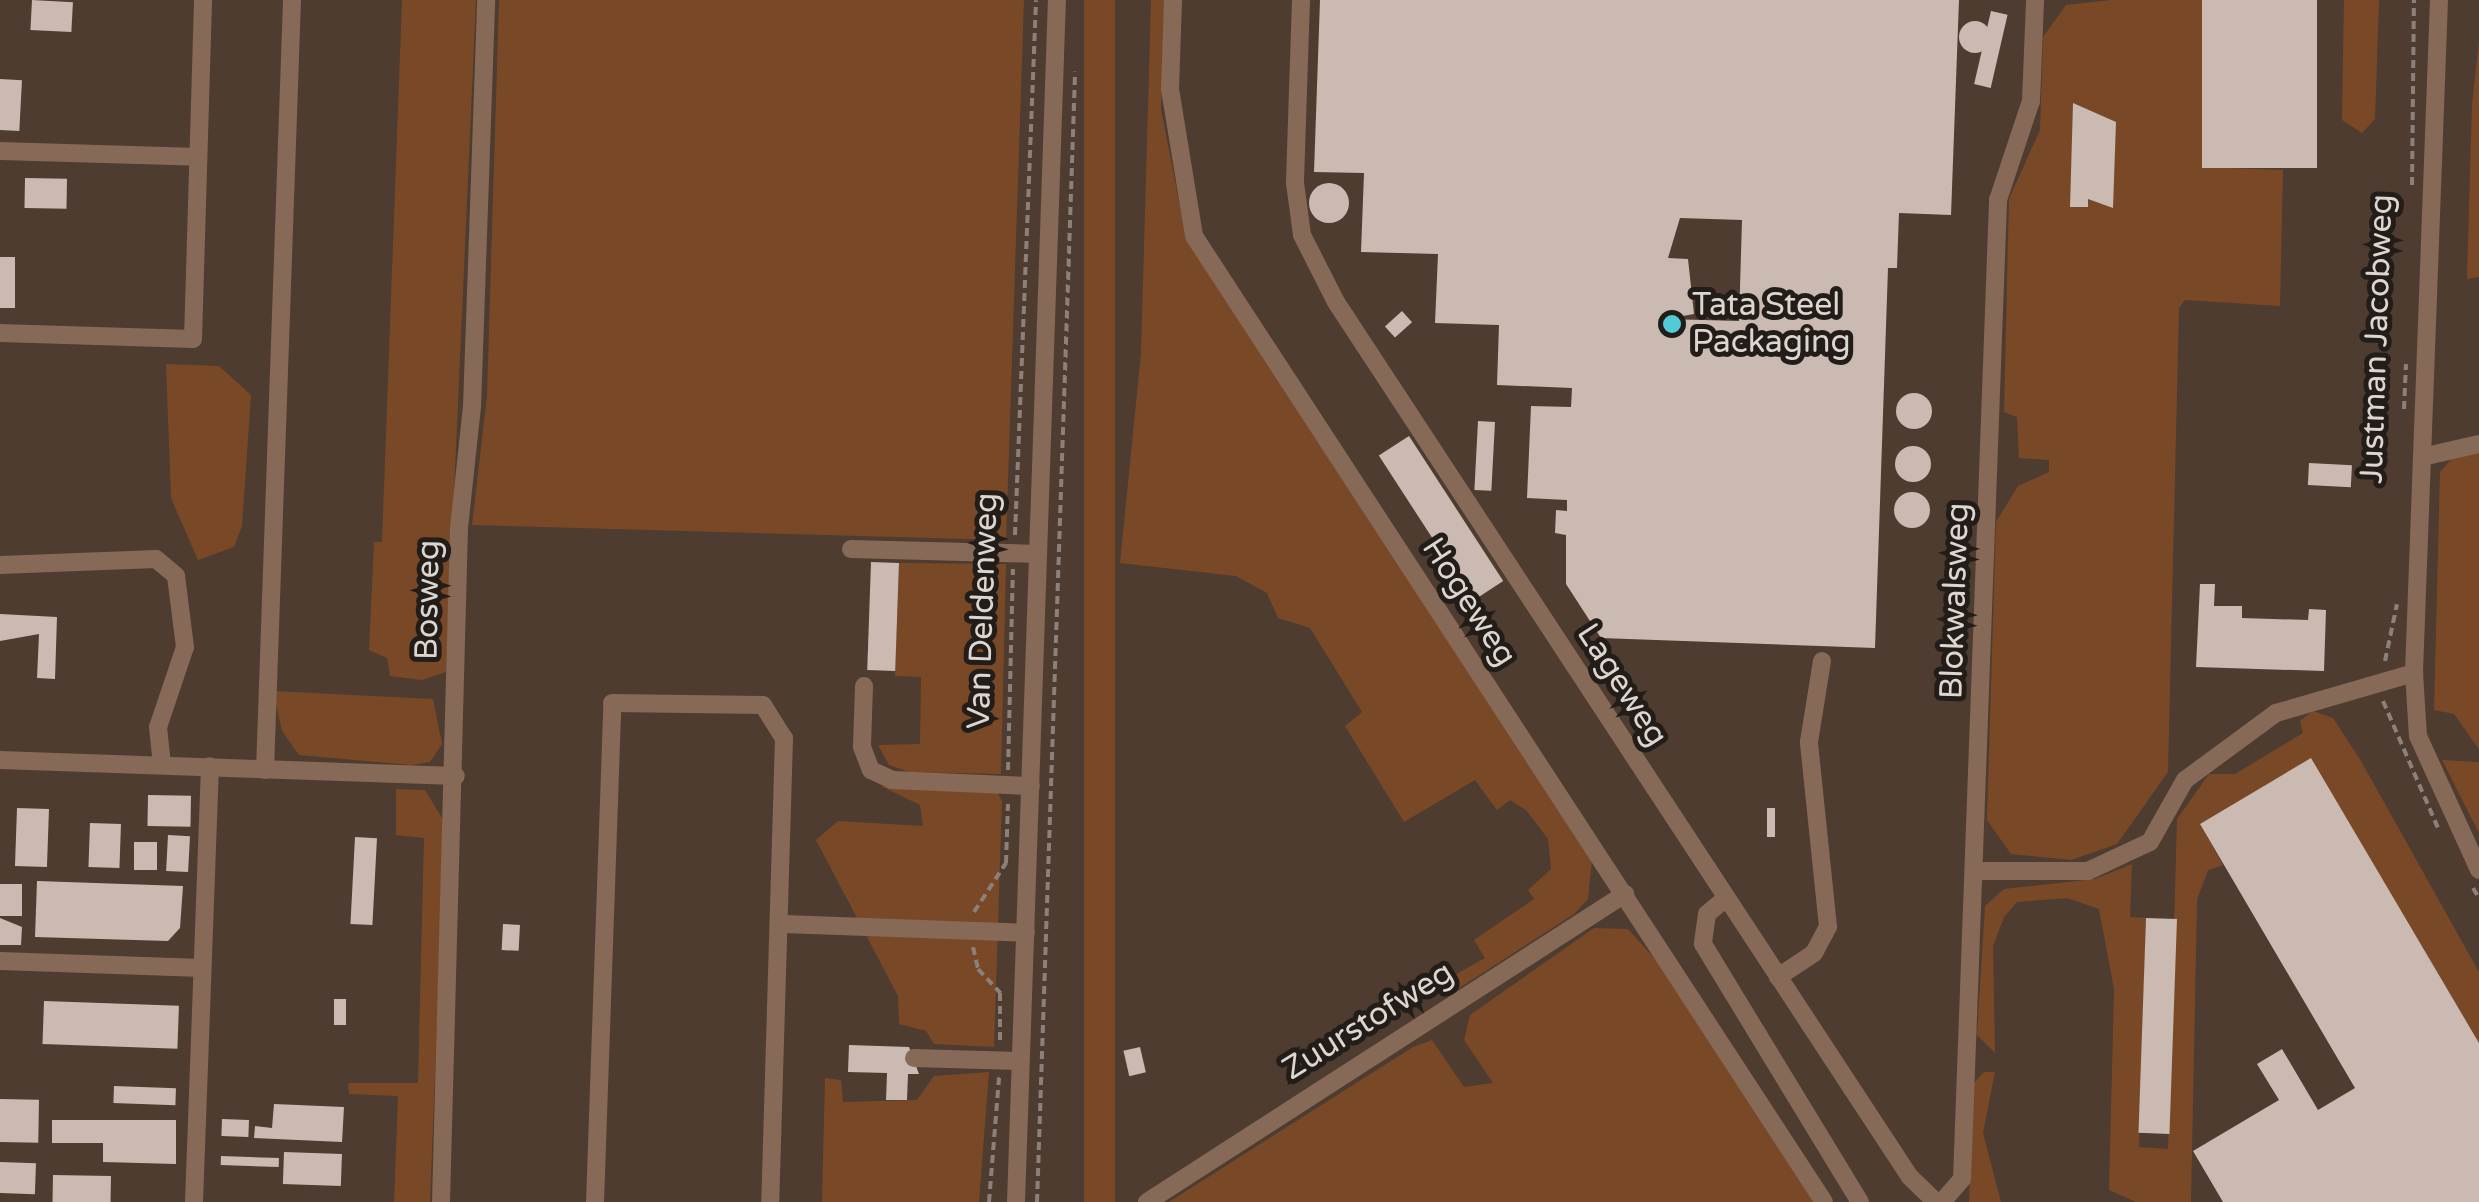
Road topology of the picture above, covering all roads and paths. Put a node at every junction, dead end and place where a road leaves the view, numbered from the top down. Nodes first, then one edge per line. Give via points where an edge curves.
1 (203, 0) edge
2 (292, 0) edge
3 (486, 0) edge
4 (1036, 0) edge
5 (1057, 0) edge
6 (1173, 0) edge
7 (1301, 0) edge
8 (2035, 0) edge
9 (2414, 0) edge
10 (2439, 0) edge
11 (1075, 59) dead end
12 (0, 150) edge
13 (198, 156) junction
14 (2412, 194) dead end
15 (0, 333) edge
16 (2407, 344) dead end
17 (2405, 422) dead end
18 (2479, 444) edge
19 (2422, 457) junction
20 (851, 550) dead end
21 (1014, 554) junction
22 (1038, 554) junction
23 (0, 565) edge
24 (2398, 588) dead end
25 (1822, 661) dead end
26 (2414, 673) junction
27 (2385, 678) junction
28 (864, 686) dead end
29 (0, 760) edge
30 (162, 764) junction
31 (210, 766) junction
32 (264, 770) junction
33 (456, 776) junction
34 (1008, 784) junction
35 (1031, 786) junction
36 (2479, 870) edge
37 (1976, 871) junction
38 (1625, 894) junction
39 (1726, 898) junction
40 (784, 924) junction
41 (973, 932) junction
42 (1026, 933) junction
43 (0, 961) edge
44 (202, 968) junction
45 (1778, 978) junction
46 (914, 1058) dead end
47 (1009, 1061) junction
48 (194, 1202) edge
49 (441, 1202) edge
50 (596, 1202) edge
51 (770, 1202) edge
52 (989, 1202) edge
53 (1016, 1202) edge
54 (1037, 1202) edge
55 (1147, 1202) edge
56 (1824, 1202) edge
57 (1860, 1202) edge
58 (1939, 1202) edge

1 - 13 street
2 - 32 street
3 - 33 street, Bosweg
4 - 21 path, Van Deldenweg
5 - 22 street, Van Deldenweg
6 - 38 street, Hogeweg via 1170,89 1194,236
7 - 39 street, Lageweg via 1295,183 1302,236 1336,302
8 - 37 street, Blokwalsweg via 2031,101 1998,200
9 - 14 path, Justman Jacobweg
10 - 19 street, Justman Jacobweg
11 - 54 path
12 - 13 street
13 - 15 street via 193,339
16 - 17 path, Justman Jacobweg
18 - 19 street
19 - 26 street, Justman Jacobweg
20 - 21 street
21 - 22 street
21 - 34 path, Van Deldenweg
22 - 35 street, Van Deldenweg
23 - 30 street via 156,559 176,576 184,647 158,727
24 - 27 path
25 - 45 street via 1809,742 1828,926 1814,953
26 - 27 street
26 - 36 street, Justman Jacobweg via 2418,736
27 - 37 street via 2276,713 2185,780 2150,842 2088,870
28 - 34 street via 862,746 871,770 892,780
29 - 30 street
30 - 31 street
31 - 32 street
31 - 44 street
32 - 33 street
33 - 49 street, Bosweg
34 - 35 street
34 - 41 path, Van Deldenweg via 1006,863 978,896
35 - 42 street, Van Deldenweg
37 - 58 street, Blokwalsweg via 1962,1179
38 - 55 street, Zuurstofweg
38 - 56 street, Hogeweg
39 - 45 street, Lageweg
39 - 57 street via 1707,914 1703,944
40 - 41 street
40 - 50 street via 784,738 762,704 612,703
40 - 51 street
41 - 42 street
41 - 47 path via 974,962 1000,993
42 - 47 street, Van Deldenweg
43 - 44 street
44 - 48 street
45 - 58 street, Lageweg
46 - 47 street
47 - 52 path
47 - 53 street, Van Deldenweg

